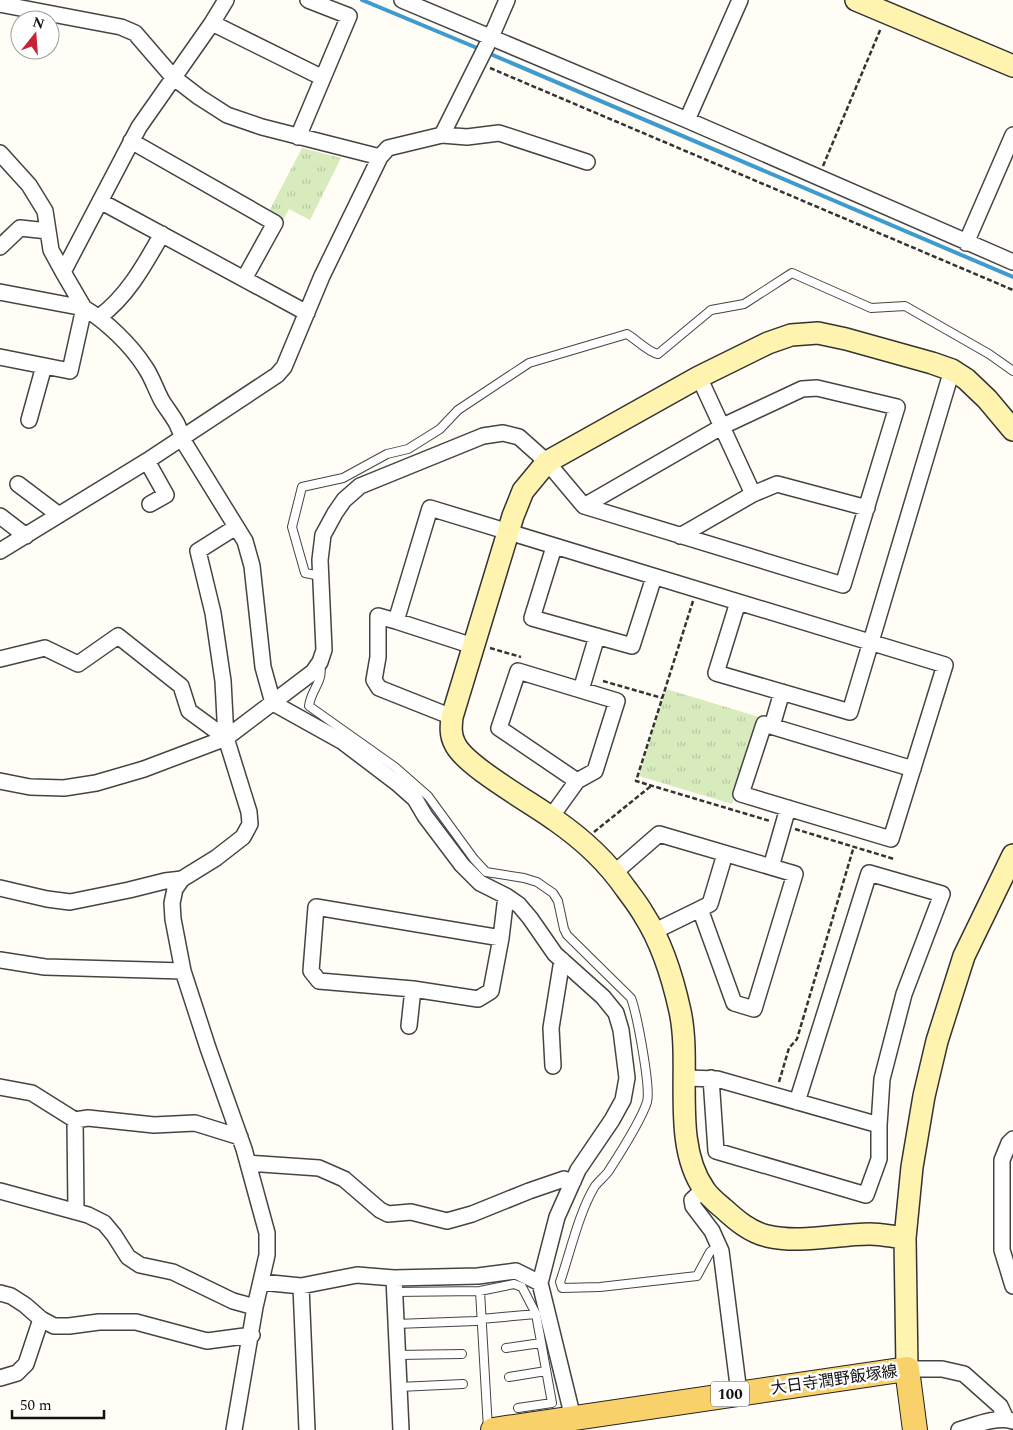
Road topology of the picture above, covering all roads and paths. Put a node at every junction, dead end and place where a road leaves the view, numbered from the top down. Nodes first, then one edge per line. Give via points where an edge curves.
1 (226, 0) edge
2 (308, 0) edge
3 (402, 0) edge
4 (507, 0) edge
5 (740, 0) edge
6 (856, 0) edge
7 (0, 4) edge
8 (887, 13) junction
9 (212, 23) junction
10 (490, 41) junction
11 (477, 63) junction
12 (1013, 66) edge
13 (173, 77) junction
14 (323, 78) junction
15 (687, 120) junction
16 (442, 135) junction
17 (1013, 135) edge
18 (298, 137) junction
19 (131, 142) junction
20 (0, 153) edge
21 (380, 157) junction
22 (588, 162) dead end
23 (818, 177) junction
24 (100, 201) junction
25 (48, 231) junction
26 (162, 234) junction
27 (966, 243) junction
28 (0, 247) edge
29 (1013, 262) edge
30 (63, 272) junction
31 (244, 278) junction
32 (1013, 290) edge
33 (0, 292) edge
34 (84, 308) junction
35 (307, 314) junction
36 (99, 317) junction
37 (0, 357) edge
38 (44, 366) junction
39 (952, 370) junction
40 (1013, 371) edge
41 (699, 377) junction
42 (29, 420) dead end
43 (723, 426) junction
44 (1013, 430) edge
45 (182, 439) junction
46 (147, 461) junction
47 (547, 462) junction
48 (18, 484) dead end
49 (753, 494) junction
50 (150, 504) dead end
51 (584, 506) junction
52 (867, 508) junction
53 (59, 515) junction
54 (0, 516) edge
55 (236, 526) junction
56 (508, 532) junction
57 (26, 536) junction
58 (680, 536) junction
59 (554, 546) junction
60 (0, 551) edge
61 (321, 576) junction
62 (654, 577) junction
63 (693, 600) dead end
64 (738, 602) junction
65 (396, 621) junction
66 (597, 636) junction
67 (871, 642) junction
68 (473, 646) junction
69 (0, 659) edge
70 (320, 662) junction
71 (581, 690) junction
72 (782, 692) junction
73 (273, 703) junction
74 (452, 717) junction
75 (772, 726) junction
76 (226, 738) junction
77 (912, 769) junction
78 (0, 781) edge
79 (576, 781) junction
80 (651, 786) junction
81 (788, 808) junction
82 (551, 817) junction
83 (783, 825) junction
84 (590, 835) dead end
85 (854, 846) junction
86 (725, 854) junction
87 (1013, 855) edge
88 (894, 858) dead end
89 (771, 867) junction
90 (613, 874) junction
91 (182, 879) junction
92 (0, 888) edge
93 (506, 896) junction
94 (700, 909) junction
95 (653, 932) junction
96 (501, 938) junction
97 (0, 960) edge
98 (562, 960) junction
99 (184, 971) junction
100 (413, 989) junction
101 (409, 1026) dead end
102 (553, 1066) dead end
103 (685, 1078) junction
104 (711, 1078) junction
105 (0, 1088) edge
106 (777, 1089) dead end
107 (797, 1102) junction
108 (75, 1120) junction
109 (878, 1125) junction
110 (240, 1137) junction
111 (1013, 1138) edge
112 (248, 1163) junction
113 (573, 1182) junction
114 (1007, 1185) edge
115 (704, 1189) junction
116 (0, 1191) edge
117 (76, 1211) junction
118 (905, 1238) junction
119 (718, 1246) junction
120 (1007, 1250) edge
121 (261, 1282) junction
122 (540, 1283) junction
123 (394, 1285) junction
124 (301, 1286) junction
125 (1013, 1286) edge
126 (480, 1291) junction
127 (0, 1293) edge
128 (255, 1307) junction
129 (536, 1314) junction
130 (41, 1319) junction
131 (481, 1319) junction
132 (396, 1324) junction
133 (252, 1335) junction
134 (541, 1343) junction
135 (506, 1348) dead end
136 (462, 1354) dead end
137 (397, 1355) junction
138 (907, 1369) junction
139 (546, 1371) junction
140 (509, 1377) dead end
141 (0, 1378) edge
142 (463, 1384) dead end
143 (399, 1388) junction
144 (738, 1392) junction
145 (518, 1408) dead end
146 (1010, 1420) edge
147 (588, 1421) edge
148 (234, 1430) edge
149 (307, 1430) edge
150 (401, 1430) edge
151 (488, 1430) edge
152 (493, 1430) edge
153 (915, 1430) edge
154 (959, 1430) edge

1 - 9 street
2 - 14 street via 349,16
3 - 10 street
4 - 10 street
5 - 15 street
6 - 8 street
7 - 13 street via 121,27 135,33
8 - 12 street
8 - 23 path
9 - 13 street
9 - 14 street
10 - 11 street
10 - 15 street
11 - 16 street
11 - 32 path
13 - 18 street via 227,115
13 - 19 street
14 - 18 street
15 - 23 street
16 - 21 street via 388,148
16 - 22 street via 467,137 499,133
17 - 27 street
18 - 21 street
19 - 24 street
19 - 31 street via 275,223
20 - 25 street via 29,185 45,211
21 - 35 street
23 - 27 street
24 - 26 street
24 - 30 street
25 - 28 street via 20,228
25 - 30 street via 51,250
26 - 31 street
26 - 36 street via 136,278
27 - 29 street
30 - 34 street
31 - 35 street
33 - 34 street
34 - 36 street
34 - 38 street via 70,371
35 - 45 street via 284,367 277,375
36 - 45 street via 145,366
37 - 38 street
38 - 42 street
39 - 41 street via 818,333 791,335 768,343
39 - 44 street via 966,379
39 - 67 street
40 - 61 lane via 905,306 871,308 792,273 744,304 711,310 658,354 627,334 528,363 458,410 440,429 408,449 388,454 344,478 302,487 292,527 305,573
41 - 43 street
41 - 47 street
43 - 49 street
43 - 51 street
43 - 52 street via 802,389 817,388 897,407
45 - 46 street
45 - 55 street
46 - 50 street via 166,495
46 - 53 street
47 - 51 street
47 - 56 street via 523,491
47 - 61 street via 519,437 502,432 483,436 360,486 344,500 323,535
48 - 53 street
49 - 52 street via 777,484
49 - 58 street
51 - 58 street
52 - 58 street via 843,585
53 - 57 street
54 - 57 street
55 - 73 street via 245,541 252,566 263,667
55 - 76 street via 198,551 213,613 223,681
56 - 59 street
56 - 65 street via 430,508
56 - 68 street
57 - 60 street
59 - 62 street
59 - 66 street via 532,618
61 - 70 street via 324,650
62 - 64 street
62 - 66 street via 632,646
63 - 80 path via 636,781
64 - 67 street
64 - 72 street via 716,673
65 - 68 street
65 - 74 street via 378,616 378,657 374,680 379,688
66 - 71 street
67 - 72 street via 850,712
67 - 77 street via 945,665
68 - 74 street
69 - 76 street via 45,648 78,664 118,636 182,686 189,710
70 - 73 street via 313,672
70 - 119 lane via 322,673 309,706 395,767 428,796 486,872 537,882 553,893 558,900 567,935 631,998 648,1100 643,1114 584,1209 560,1282 562,1288 600,1288 697,1276 710,1252
71 - 79 street via 617,701 595,771
71 - 79 street via 518,671 499,728
72 - 75 street
73 - 76 street
73 - 93 street via 343,742 397,782 415,799 462,865 480,883
74 - 82 street via 451,732 455,745 464,756
75 - 77 street
75 - 81 street via 764,724 741,794
76 - 78 street via 144,769 96,782 64,788 30,787
76 - 91 street via 250,824 243,837
77 - 81 street via 891,839
79 - 82 street
80 - 83 path
80 - 84 path
81 - 83 street
82 - 90 street via 582,840
83 - 85 path
83 - 89 street
85 - 88 path
85 - 106 path via 797,1039 789,1048
86 - 89 street
86 - 90 street via 659,834
86 - 94 street via 710,904
87 - 118 street via 964,956 937,1041 912,1167
89 - 94 street via 795,874 754,1009 734,1003
90 - 95 street
91 - 92 street via 70,902
91 - 99 street via 175,889 172,903
93 - 96 street
93 - 98 street via 519,905
94 - 95 street
95 - 103 street via 672,978 681,1012
96 - 100 street via 491,991 478,999
96 - 100 street via 316,907 311,971 319,981
97 - 99 street via 45,967
98 - 102 street via 551,1028
98 - 113 street via 604,997 616,1013 627,1078 623,1100
99 - 110 street
100 - 101 street
103 - 104 street
103 - 115 street via 687,1149
104 - 107 street
104 - 109 street via 716,1151 866,1195 879,1159
105 - 108 street via 32,1093
107 - 109 street
107 - 109 street via 869,873 878,875 942,894 904,994 882,1079
108 - 110 street via 88,1118 154,1126 195,1123
108 - 117 street
110 - 112 street
111 - 114 street via 1002,1160
112 - 113 street via 319,1168 344,1179 388,1214 411,1212 448,1221 564,1179
112 - 121 street via 268,1233
113 - 122 street via 557,1217
114 - 120 street
115 - 118 street via 734,1218 767,1236 803,1239 871,1234
115 - 119 street via 692,1200 692,1206 712,1231
116 - 117 street
117 - 128 street via 104,1224 128,1256 140,1265 173,1272 233,1301
118 - 138 street
119 - 144 street
120 - 125 street via 1008,1276
121 - 124 street
121 - 128 street
122 - 123 street via 516,1271
122 - 147 street
123 - 124 street via 357,1275
123 - 126 lane
123 - 132 street
124 - 149 street
126 - 129 lane via 514,1284 522,1287
126 - 131 lane
127 - 130 street via 11,1296
128 - 133 street
129 - 131 lane
129 - 134 lane
130 - 133 street via 54,1326 136,1322 207,1341
130 - 141 street via 26,1364 17,1373
131 - 132 lane
131 - 151 lane
132 - 137 street
133 - 148 street
134 - 135 lane
134 - 139 lane
136 - 137 lane
137 - 143 street
138 - 144 main road, 大日寺潤野飯塚線 / 100
138 - 146 street via 942,1369 964,1374 1000,1406
138 - 153 main road, 大日寺潤野飯塚線
139 - 140 lane
139 - 145 lane via 552,1403
142 - 143 lane
143 - 150 street
144 - 147 main road, 大日寺潤野飯塚線 / 100
146 - 154 street via 980,1423
147 - 152 main road, 大日寺潤野飯塚線 / 100

